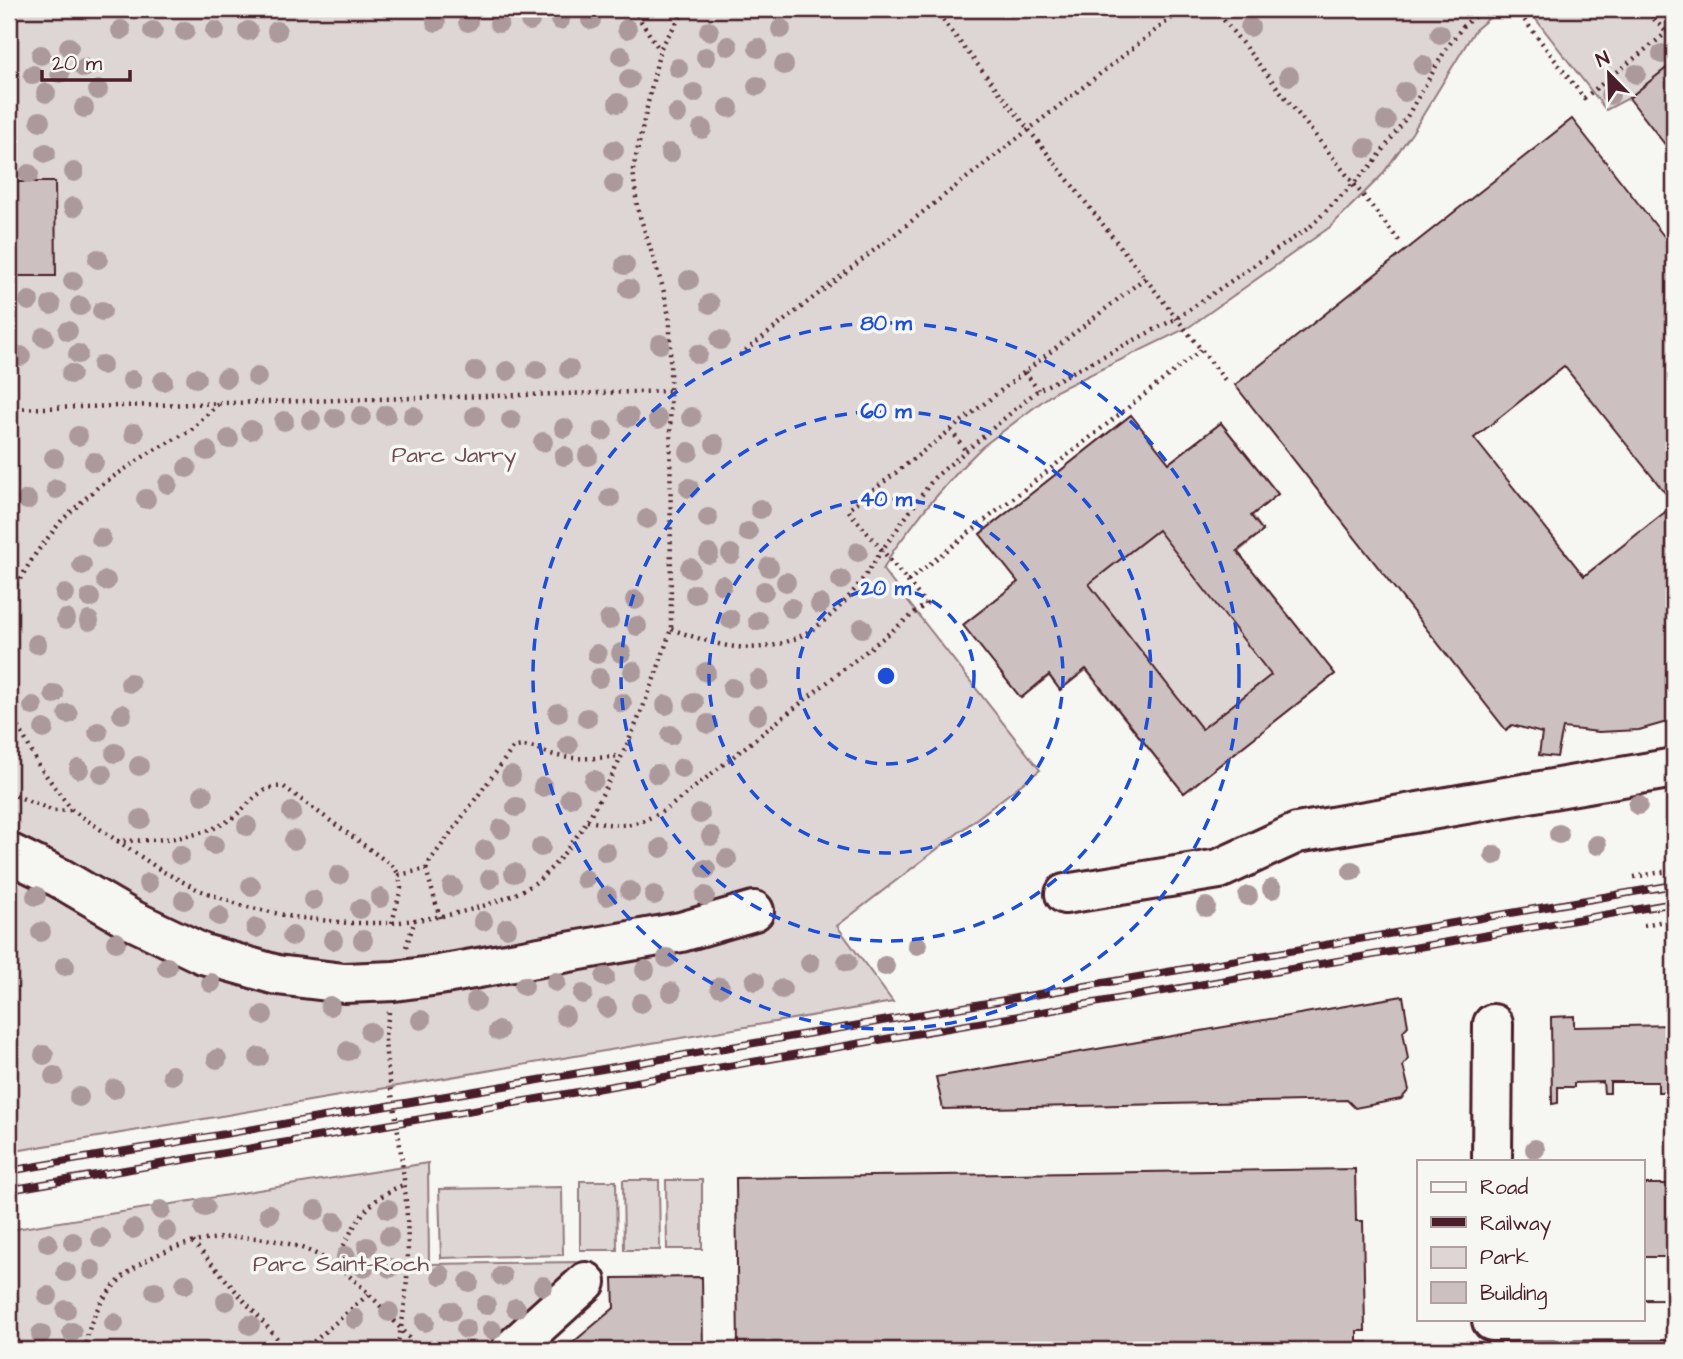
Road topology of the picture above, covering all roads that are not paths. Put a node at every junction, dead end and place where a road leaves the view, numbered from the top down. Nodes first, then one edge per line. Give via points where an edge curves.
1 (1674, 768) edge
2 (9, 853) edge
3 (1065, 894) dead end
4 (754, 911) dead end
5 (1493, 1024) dead end
6 (1492, 1160) edge
7 (586, 1282) dead end
8 (1674, 1320) edge
9 (1493, 1330) edge
10 (511, 1350) edge

1 - 3 street via 1297,833 1219,869
2 - 4 street via 203,954 312,980 394,981 681,932
5 - 6 street
7 - 10 street
8 - 9 street

